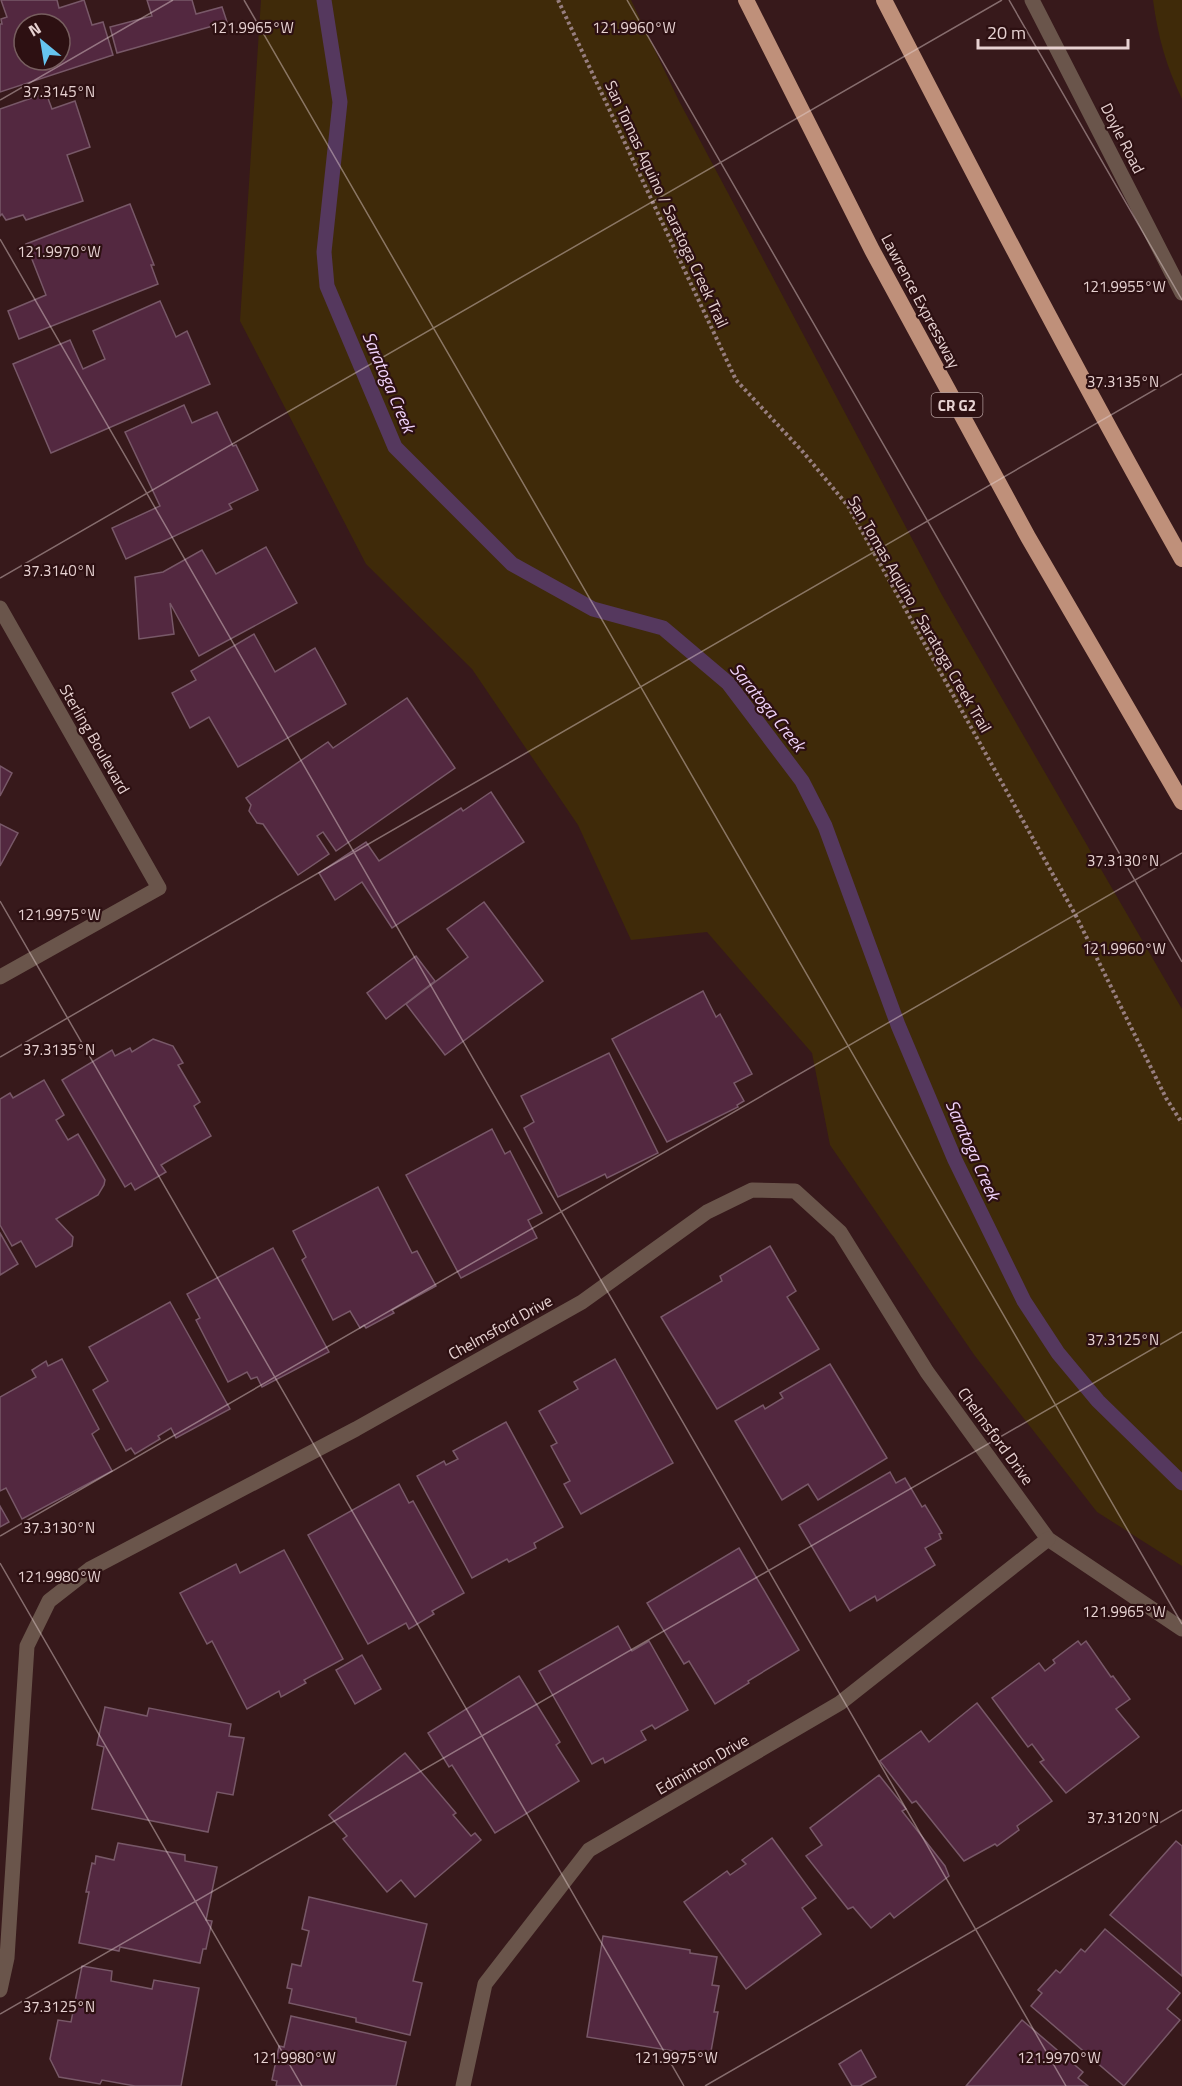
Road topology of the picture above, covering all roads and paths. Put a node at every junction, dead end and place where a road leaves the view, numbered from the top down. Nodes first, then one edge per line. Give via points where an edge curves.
1 (558, 0) edge
2 (746, 0) edge
3 (884, 0) edge
4 (1032, 0) edge
5 (1182, 293) edge
6 (1182, 559) edge
7 (0, 608) edge
8 (1182, 801) edge
9 (0, 977) edge
10 (1182, 1124) edge
11 (1048, 1539) junction
12 (1182, 1629) edge
13 (0, 1990) edge
14 (463, 2086) edge

1 - 10 path, San Tomas Aquino / Saratoga Creek Trail via 736,380 848,506 1076,916
2 - 8 highway, Lawrence Expressway / CR G2 via 872,250 1028,537
3 - 6 highway
4 - 5 street, Doyle Road
7 - 9 street, Sterling Boulevard via 159,888
11 - 12 street, Chelmsford Drive
11 - 13 street, Chelmsford Drive via 927,1372 840,1232 795,1191 752,1190 707,1212 582,1302 356,1429 90,1569 49,1601 27,1646 7,1958
11 - 14 street, Edminton Drive via 840,1703 589,1850 484,1984

